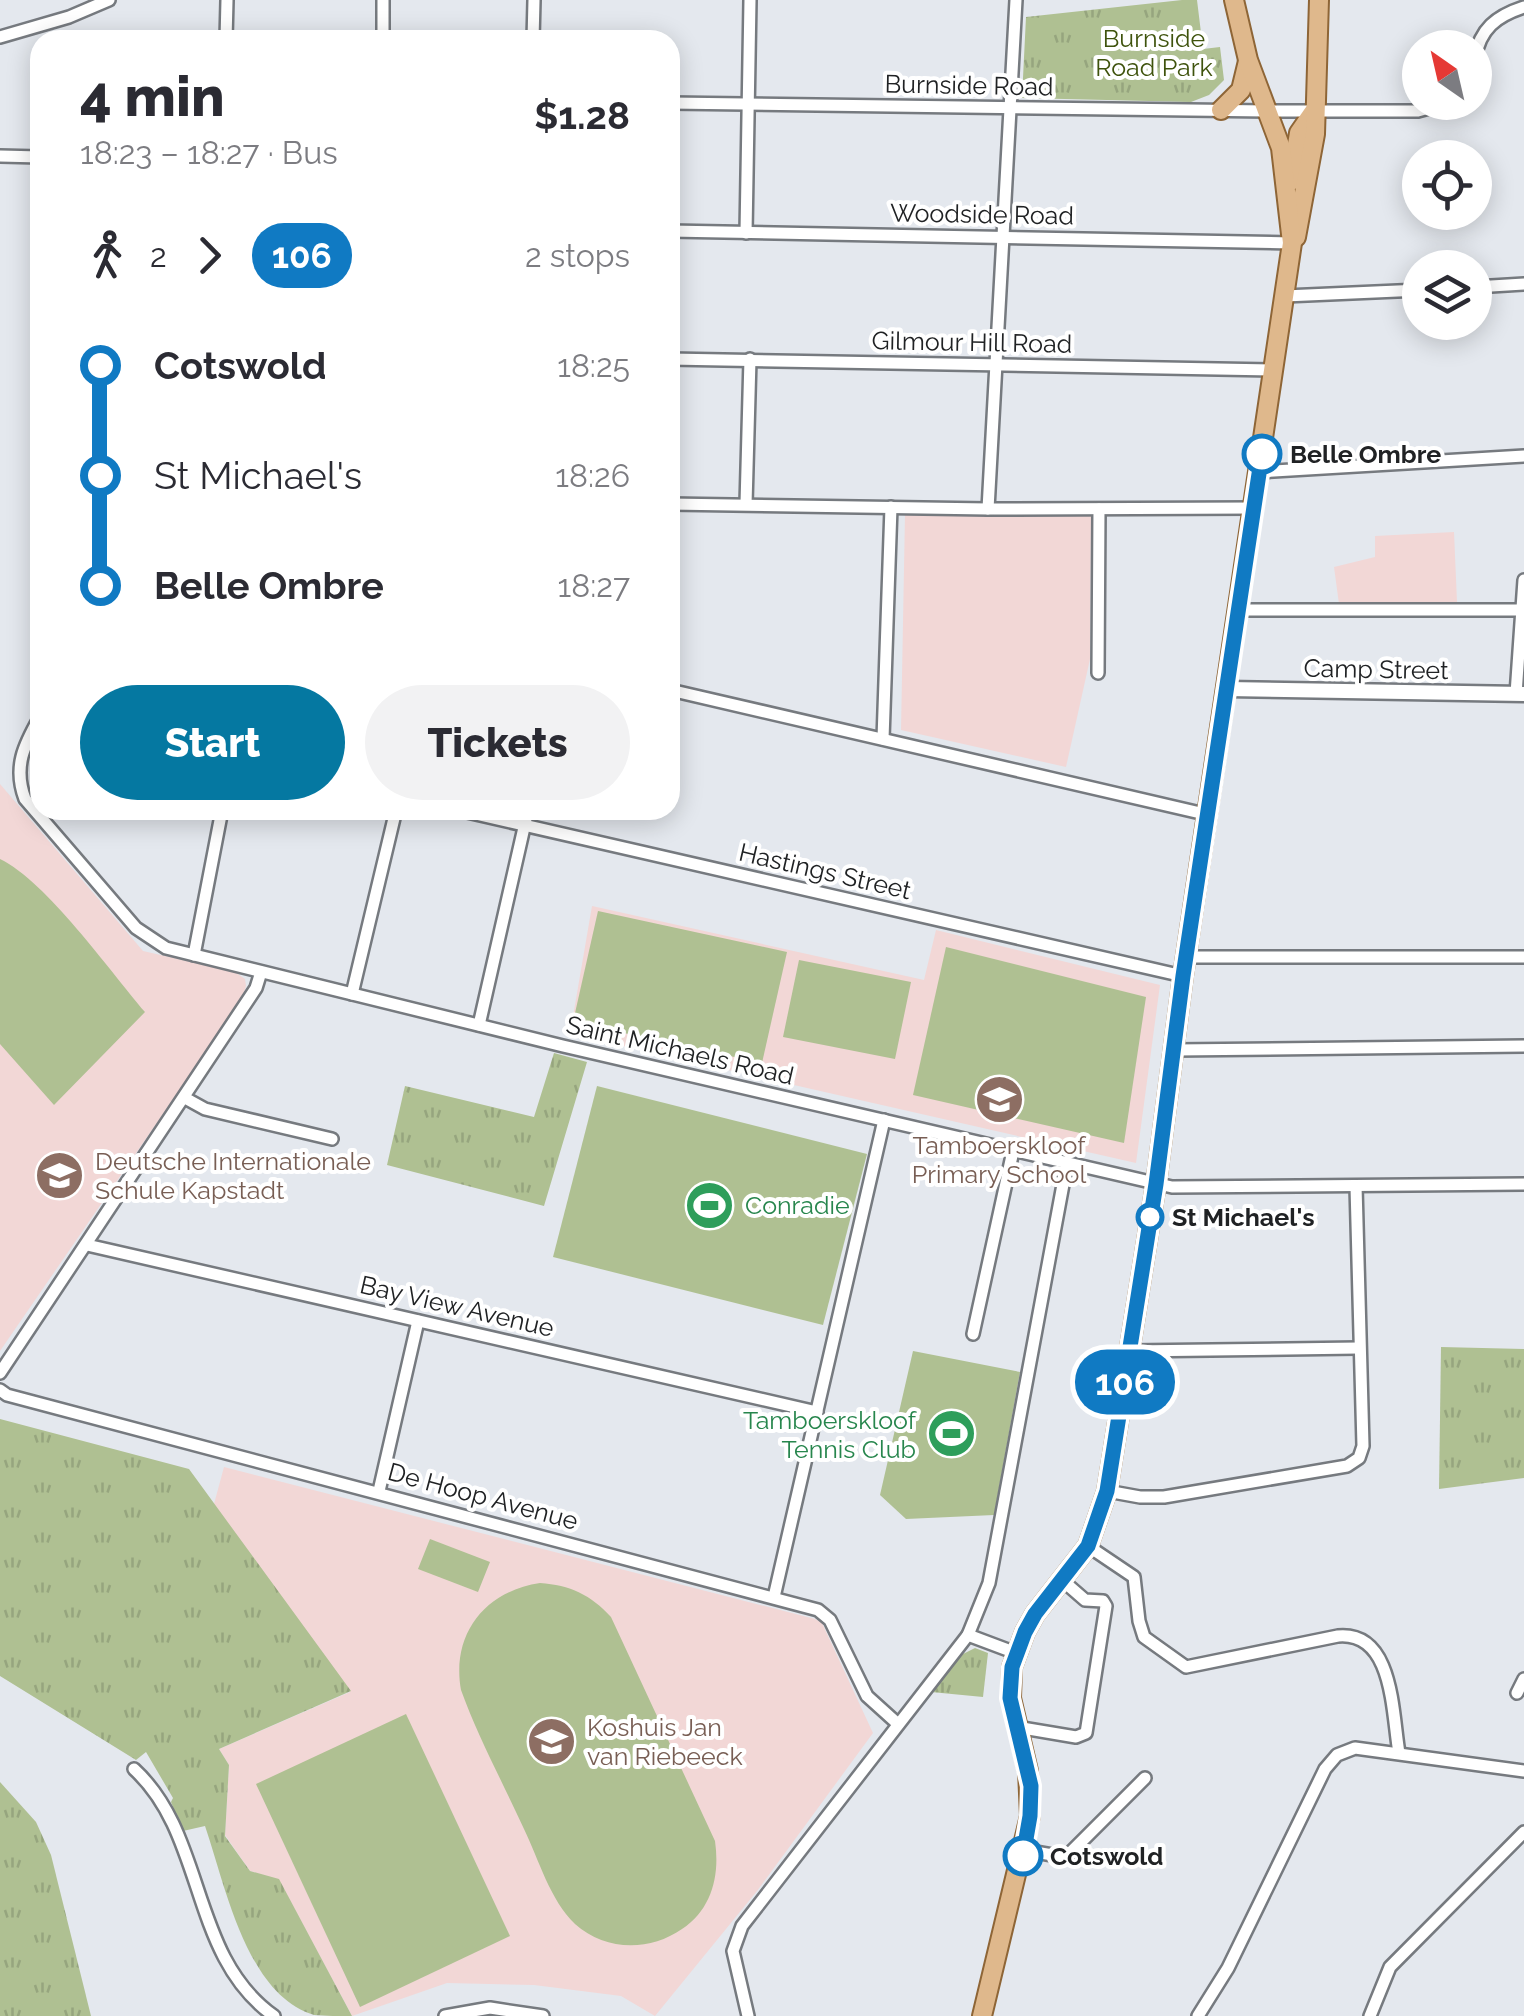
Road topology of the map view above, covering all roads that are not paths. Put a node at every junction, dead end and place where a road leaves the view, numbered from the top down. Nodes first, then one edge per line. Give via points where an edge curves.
1 (109, 0) edge
2 (227, 0) edge
3 (384, 0) edge
4 (534, 0) edge
5 (750, 0) edge
6 (1016, 0) edge
7 (1234, 0) edge
8 (1319, 0) edge
9 (1524, 7) edge
10 (226, 30) edge
11 (383, 30) edge
12 (534, 30) edge
13 (1486, 30) edge
14 (0, 37) edge
15 (1248, 60) junction
16 (680, 103) edge
17 (749, 104) junction
18 (1011, 108) junction
19 (1220, 110) junction
20 (1315, 110) junction
21 (1402, 110) edge
22 (1267, 111) junction
23 (0, 156) edge
24 (30, 157) edge
25 (1287, 191) junction
26 (680, 231) edge
27 (746, 233) junction
28 (1006, 236) junction
29 (1292, 243) junction
30 (1524, 284) edge
31 (1492, 286) edge
32 (1402, 291) edge
33 (1285, 296) junction
34 (680, 359) edge
35 (750, 359) junction
36 (997, 365) junction
37 (1274, 370) junction
38 (1524, 456) edge
39 (1259, 472) junction
40 (680, 504) edge
41 (746, 504) junction
42 (891, 507) junction
43 (1254, 508) junction
44 (988, 509) junction
45 (1100, 509) junction
46 (1524, 580) edge
47 (1239, 610) junction
48 (1521, 610) junction
49 (1098, 672) dead end
50 (1228, 689) junction
51 (680, 692) edge
52 (1520, 694) edge
53 (30, 735) edge
54 (883, 739) junction
55 (30, 805) edge
56 (1209, 815) junction
57 (43, 820) edge
58 (220, 820) edge
59 (394, 820) edge
60 (499, 820) edge
61 (526, 820) edge
62 (524, 826) junction
63 (194, 955) junction
64 (1186, 956) junction
65 (1524, 957) edge
66 (262, 972) junction
67 (1183, 976) junction
68 (352, 994) junction
69 (479, 1025) junction
70 (1524, 1046) edge
71 (1175, 1050) junction
72 (185, 1098) junction
73 (884, 1120) junction
74 (332, 1139) dead end
75 (1013, 1150) junction
76 (1067, 1163) junction
77 (1156, 1184) junction
78 (1524, 1184) edge
79 (1356, 1186) junction
80 (87, 1245) junction
81 (418, 1321) junction
82 (974, 1334) dead end
83 (1358, 1348) junction
84 (1130, 1351) junction
85 (0, 1374) edge
86 (0, 1390) edge
87 (817, 1412) junction
88 (1107, 1491) junction
89 (379, 1492) junction
90 (1088, 1546) junction
91 (1062, 1580) junction
92 (774, 1597) junction
93 (968, 1635) junction
94 (1016, 1653) junction
95 (1524, 1679) edge
96 (1517, 1693) dead end
97 (898, 1724) junction
98 (1016, 1727) junction
99 (1399, 1753) junction
100 (134, 1768) dead end
101 (1524, 1771) edge
102 (1145, 1778) dead end
103 (1524, 1832) edge
104 (1024, 1850) junction
105 (274, 2016) edge
106 (446, 2016) edge
107 (543, 2016) edge
108 (748, 2016) edge
109 (982, 2016) edge
110 (1198, 2016) edge
111 (1370, 2016) edge

1 - 14 street
2 - 10 street
3 - 11 street
4 - 12 street
5 - 17 street
6 - 18 street
7 - 15 main road
8 - 20 main road
9 - 13 street
15 - 19 main road via 1241,90
15 - 22 main road
16 - 17 street, Burnside Road
17 - 18 street, Burnside Road
17 - 27 street
18 - 19 street, Burnside Road
18 - 28 street
19 - 22 street, Burnside Road
20 - 21 street, Burnside Road
20 - 22 street, Burnside Road
20 - 25 main road via 1298,134
20 - 29 main road via 1301,221
22 - 25 main road
23 - 24 street
25 - 29 main road
26 - 27 street, Woodside Road
27 - 28 street, Woodside Road
28 - 29 street, Woodside Road
28 - 36 street
29 - 33 main road
30 - 31 street
32 - 33 street
33 - 37 main road
34 - 35 street, Gilmour Hill Road
35 - 36 street, Gilmour Hill Road
35 - 41 street
36 - 37 street, Gilmour Hill Road
36 - 44 street
37 - 39 main road
38 - 39 street
39 - 43 main road
40 - 41 street
41 - 42 street
42 - 44 street
42 - 54 street
43 - 45 street
43 - 47 main road
44 - 45 street
45 - 49 street
46 - 48 street
47 - 48 street
47 - 50 main road
48 - 52 street
50 - 52 street, Camp Street
50 - 56 main road
51 - 54 street
53 - 55 street, Saint Michaels Road via 19,783
54 - 56 street
56 - 64 main road
57 - 63 street, Saint Michaels Road via 144,936
58 - 63 street
59 - 68 street
60 - 62 street, Hastings Street
61 - 62 street
62 - 67 street, Hastings Street
62 - 69 street
63 - 66 street, Saint Michaels Road
64 - 65 street
64 - 67 main road
66 - 68 street, Saint Michaels Road
66 - 72 street
67 - 71 main road
68 - 69 street, Saint Michaels Road
69 - 73 street, Saint Michaels Road
70 - 71 street
71 - 77 main road
72 - 74 street
72 - 80 street
73 - 75 street, Saint Michaels Road
73 - 87 street
75 - 76 street, Saint Michaels Road
75 - 82 street
76 - 77 street, Saint Michaels Road
76 - 93 street via 988,1589
77 - 79 street, Saint Michaels Road
77 - 84 main road
78 - 79 street, Saint Michaels Road
79 - 83 street
80 - 81 street, Bay View Avenue
80 - 85 street
81 - 87 street, Bay View Avenue
81 - 89 street
83 - 84 street
83 - 88 street via 1362,1446 1347,1466 1164,1497
84 - 88 main road
86 - 89 street, De Hoop Avenue
87 - 92 street
88 - 90 main road
89 - 92 street, De Hoop Avenue
90 - 91 main road
90 - 99 street via 1134,1577 1144,1637 1186,1668 1338,1636 1368,1642 1382,1658
91 - 94 main road
91 - 98 street via 1085,1600 1106,1606 1086,1733 1076,1738
92 - 97 street, De Hoop Avenue via 826,1616 866,1696
93 - 94 street
93 - 97 street
94 - 98 main road via 1010,1698
95 - 96 street
97 - 108 street via 737,1934 734,1958
98 - 104 main road via 1031,1786
99 - 101 street
99 - 110 street via 1356,1748 1330,1761
100 - 105 street via 164,1802 224,1962 244,1991
102 - 104 street via 1070,1853
103 - 111 street via 1390,1968
104 - 109 main road
106 - 107 street via 490,2008

